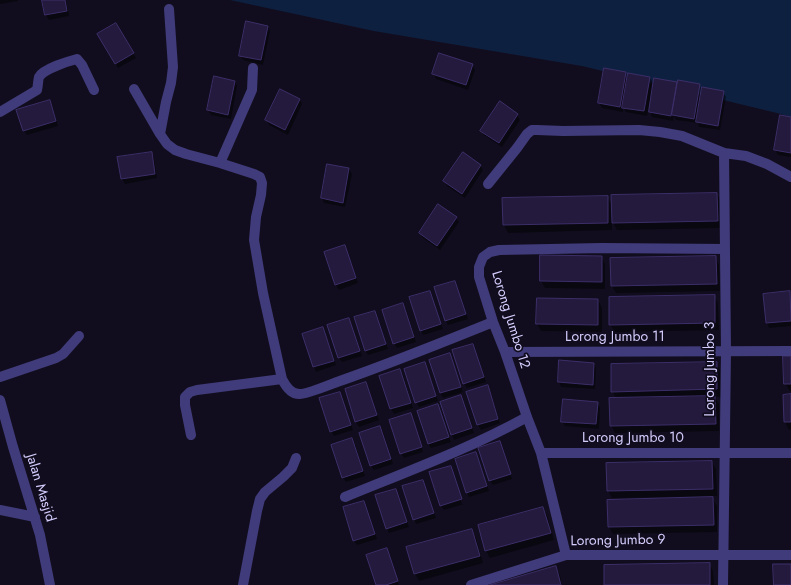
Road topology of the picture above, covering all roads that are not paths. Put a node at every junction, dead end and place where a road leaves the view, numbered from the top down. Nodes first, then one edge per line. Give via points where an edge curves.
1 (169, 9) dead end
2 (253, 68) dead end
3 (134, 89) dead end
4 (94, 90) dead end
5 (0, 112) edge
6 (160, 134) junction
7 (724, 153) junction
8 (220, 163) junction
9 (791, 177) edge
10 (488, 184) dead end
11 (724, 249) junction
12 (493, 322) junction
13 (79, 336) dead end
14 (726, 351) junction
15 (791, 351) edge
16 (505, 352) junction
17 (0, 377) edge
18 (282, 379) junction
19 (0, 400) edge
20 (527, 417) junction
21 (191, 435) dead end
22 (542, 453) junction
23 (724, 453) junction
24 (791, 453) edge
25 (296, 458) dead end
26 (345, 497) dead end
27 (0, 510) edge
28 (35, 517) junction
29 (723, 554) junction
30 (566, 555) junction
31 (791, 555) edge
32 (50, 585) edge
33 (243, 585) edge
34 (471, 585) edge
35 (723, 585) edge

1 - 6 street via 173,66
2 - 8 street via 252,90
3 - 6 street
4 - 5 street via 82,65 77,59 72,60 44,72 39,78 37,90
6 - 8 street via 175,150
7 - 9 street via 746,156
7 - 10 street via 682,136 660,132 532,130
7 - 11 street, Lorong Jumbo 3
8 - 18 street via 254,174 260,177 262,183 254,240
11 - 12 street, Lorong Jumbo 12 via 602,248 490,252 483,257 479,277
11 - 14 street, Lorong Jumbo 3
12 - 16 street, Lorong Jumbo 12
12 - 18 street via 312,391 299,394 291,391
13 - 17 street via 56,358
14 - 15 street, Lorong Jumbo 11
14 - 16 street, Lorong Jumbo 11
14 - 23 street, Lorong Jumbo 3
16 - 20 street, Lorong Jumbo 12
18 - 21 street via 190,392 185,397 185,405
19 - 28 street, Jalan Masjid
20 - 22 street, Lorong Jumbo 12
20 - 26 street via 473,444
22 - 23 street, Lorong Jumbo 10
22 - 30 street, Lorong Jumbo 12
23 - 24 street, Lorong Jumbo 10
23 - 29 street, Lorong Jumbo 3
25 - 33 street via 292,468 260,499
27 - 28 street
28 - 32 street, Jalan Masjid
29 - 30 street, Lorong Jumbo 9
29 - 31 street, Lorong Jumbo 9
29 - 35 street, Lorong Jumbo 3
30 - 34 street, Lorong Jumbo 9

